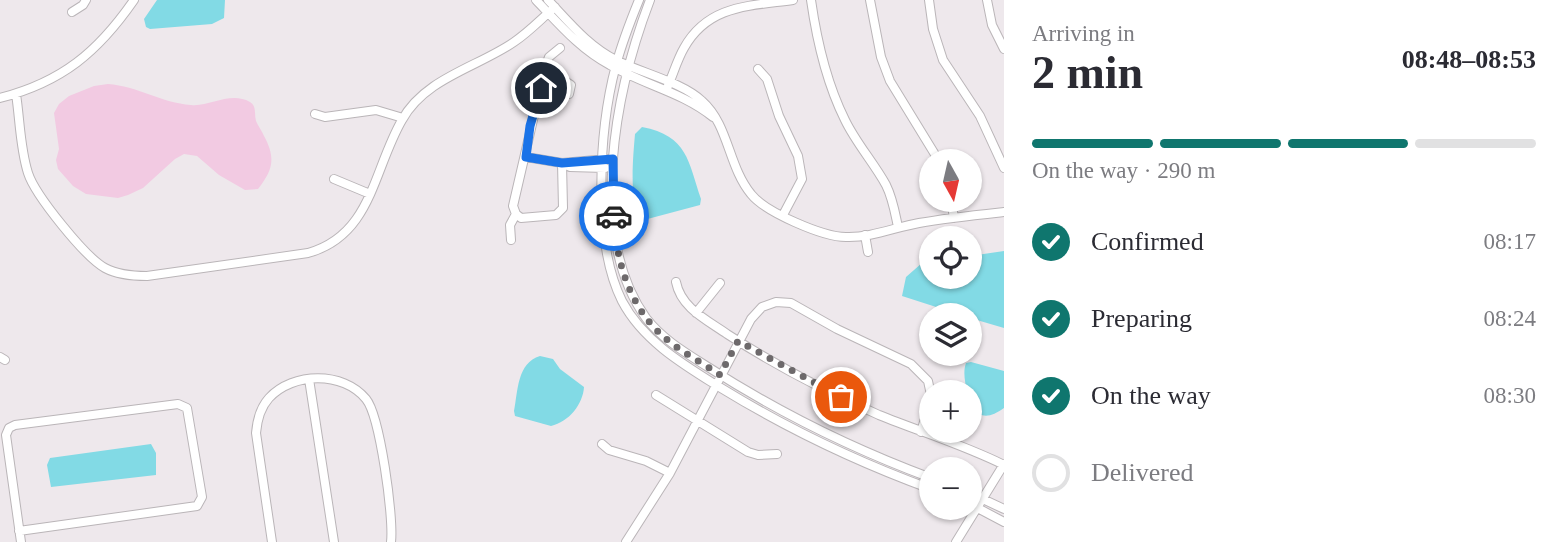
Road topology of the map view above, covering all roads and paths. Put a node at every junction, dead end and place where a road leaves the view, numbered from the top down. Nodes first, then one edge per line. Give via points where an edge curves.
1 (86, 0) edge
2 (132, 0) edge
3 (536, 0) edge
4 (639, 0) edge
5 (650, 0) edge
6 (793, 0) edge
7 (811, 0) edge
8 (870, 0) edge
9 (929, 0) edge
10 (987, 0) edge
11 (551, 7) edge
12 (72, 12) dead end
13 (560, 48) dead end
14 (1004, 49) edge
15 (617, 64) junction
16 (545, 68) junction
17 (627, 69) junction
18 (758, 69) dead end
19 (668, 86) junction
20 (541, 88) junction
21 (16, 94) junction
22 (0, 98) edge
23 (315, 114) dead end
24 (402, 118) junction
25 (932, 149) edge
26 (526, 157) junction
27 (562, 163) junction
28 (602, 163) junction
29 (613, 164) junction
30 (1004, 168) edge
31 (334, 179) dead end
32 (370, 194) junction
33 (953, 212) edge
34 (1004, 212) edge
35 (516, 214) junction
36 (783, 215) junction
37 (954, 218) junction
38 (898, 227) junction
39 (865, 235) junction
40 (511, 240) dead end
41 (868, 252) dead end
42 (676, 282) dead end
43 (720, 283) dead end
44 (696, 313) junction
45 (738, 341) junction
46 (720, 375) junction
47 (309, 379) junction
48 (927, 380) edge
49 (715, 384) junction
50 (656, 395) dead end
51 (698, 420) junction
52 (919, 431) edge
53 (955, 443) edge
54 (602, 444) dead end
55 (777, 454) dead end
56 (1004, 465) edge
57 (670, 473) junction
58 (919, 473) edge
59 (919, 484) edge
60 (983, 499) joint
61 (1004, 509) edge
62 (982, 511) edge
63 (967, 520) edge
64 (1004, 522) edge
65 (19, 531) junction
66 (958, 541) edge
67 (20, 542) edge
68 (272, 542) edge
69 (334, 542) edge
70 (391, 542) edge
71 (626, 542) edge

1 - 12 street
2 - 21 street via 101,43 74,66
3 - 11 street
4 - 15 street
5 - 17 street
6 - 19 street via 722,12 701,24 683,48
7 - 38 street via 833,95 887,188
8 - 25 street via 890,81
9 - 30 street via 943,60 980,116
10 - 14 street
11 - 15 street
11 - 24 street via 516,41 445,79
13 - 16 street
15 - 17 street
15 - 28 street
16 - 20 street
16 - 20 street via 571,85 569,94
17 - 19 street
17 - 29 street
18 - 36 street via 767,79 798,156 802,179
19 - 36 street via 687,89 711,109 738,176 758,201
20 - 26 street
21 - 22 street
21 - 32 street via 26,164 35,190 86,252 107,269 131,276 323,249 358,220
23 - 24 street via 325,117 376,110
24 - 32 street
26 - 27 street
26 - 35 street via 513,206
27 - 28 street
27 - 35 street via 563,208 556,215 521,218
28 - 29 street
28 - 49 street via 606,249 623,302 661,348
29 - 46 street via 617,247 633,298 669,342
31 - 32 street
33 - 37 street
34 - 37 street
35 - 40 street via 510,225
36 - 39 street via 829,236
37 - 38 street
38 - 39 street
39 - 41 street
42 - 44 street via 679,296
43 - 44 street
44 - 45 street
45 - 46 street
45 - 48 street via 762,307 791,303 911,363
45 - 52 street via 841,397
46 - 49 street
46 - 58 street via 800,421
47 - 68 street via 286,386 269,398 257,425
47 - 69 street
47 - 70 street via 343,382 372,407 393,530
49 - 51 street
49 - 59 street via 834,450
50 - 51 street
51 - 55 street via 748,452
51 - 57 street
53 - 56 street
54 - 57 street
56 - 60 street
57 - 71 street
60 - 61 street
62 - 64 street
63 - 66 street
65 - 65 street via 6,435 9,428 178,404 187,408 202,497 197,506
65 - 67 street

